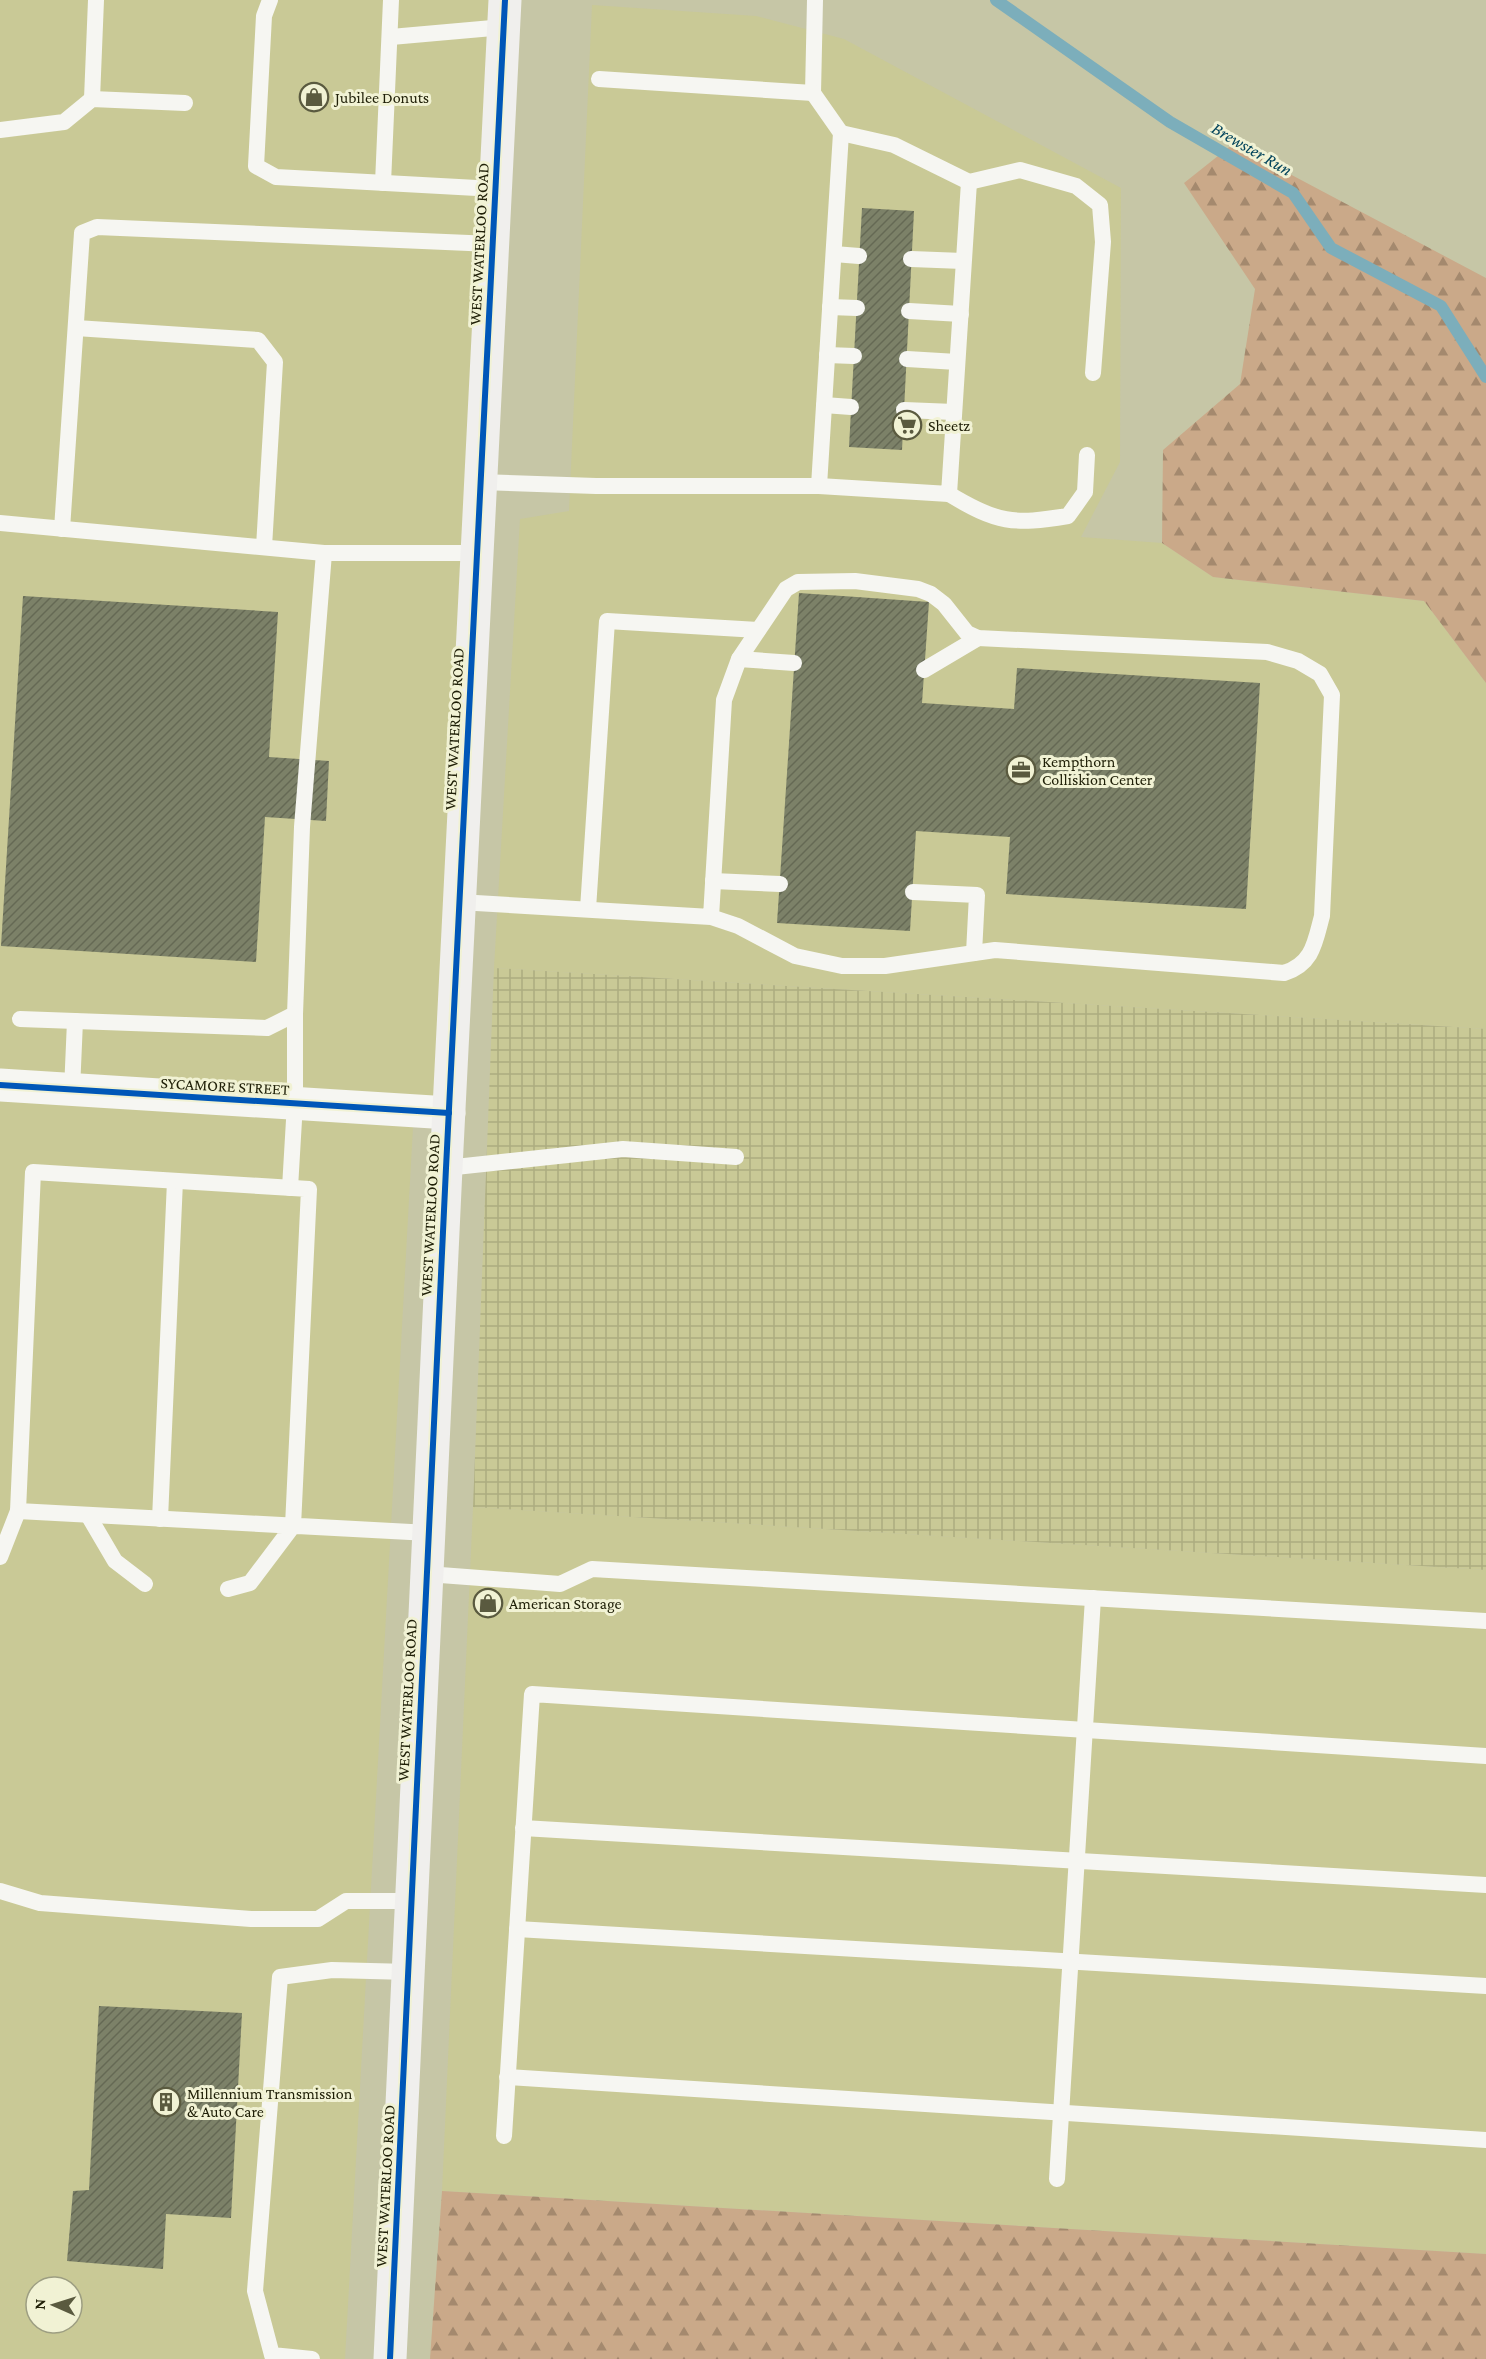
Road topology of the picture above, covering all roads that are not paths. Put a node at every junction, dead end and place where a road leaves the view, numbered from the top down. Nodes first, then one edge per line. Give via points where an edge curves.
1 (96, 0) edge
2 (270, 0) edge
3 (391, 0) edge
4 (815, 0) edge
5 (504, 14) edge
6 (391, 37) junction
7 (599, 79) dead end
8 (813, 93) junction
9 (92, 99) junction
10 (185, 103) dead end
11 (0, 130) edge
12 (841, 133) junction
13 (969, 182) junction
14 (383, 183) junction
15 (495, 189) junction
16 (492, 244) junction
17 (834, 254) junction
18 (859, 256) dead end
19 (911, 259) dead end
20 (963, 261) junction
21 (830, 307) junction
22 (856, 308) dead end
23 (909, 311) dead end
24 (961, 314) junction
25 (76, 328) junction
26 (827, 355) junction
27 (854, 357) dead end
28 (907, 359) dead end
29 (957, 362) junction
30 (1093, 373) dead end
31 (824, 405) junction
32 (851, 407) dead end
33 (904, 410) dead end
34 (954, 412) junction
35 (1087, 455) dead end
36 (480, 482) junction
37 (819, 486) junction
38 (949, 494) junction
39 (0, 523) edge
40 (62, 529) junction
41 (264, 547) junction
42 (324, 553) junction
43 (477, 553) junction
44 (758, 630) junction
45 (978, 638) junction
46 (740, 660) junction
47 (794, 663) dead end
48 (924, 670) dead end
49 (712, 881) junction
50 (780, 884) dead end
51 (913, 892) dead end
52 (459, 902) junction
53 (588, 909) junction
54 (711, 917) junction
55 (974, 953) junction
56 (295, 1014) junction
57 (20, 1019) dead end
58 (75, 1020) junction
59 (0, 1085) edge
60 (72, 1090) junction
61 (295, 1103) junction
62 (449, 1113) junction
63 (736, 1157) dead end
64 (446, 1168) junction
65 (175, 1181) junction
66 (290, 1188) junction
67 (18, 1511) junction
68 (88, 1515) junction
69 (160, 1519) junction
70 (293, 1526) junction
71 (429, 1533) junction
72 (0, 1557) edge
73 (427, 1574) junction
74 (145, 1584) dead end
75 (228, 1589) dead end
76 (1093, 1598) junction
77 (1486, 1621) edge
78 (1086, 1729) junction
79 (1486, 1756) edge
80 (523, 1828) junction
81 (1079, 1861) junction
82 (1486, 1886) edge
83 (0, 1892) edge
84 (412, 1902) junction
85 (516, 1929) junction
86 (1072, 1961) junction
87 (409, 1972) junction
88 (1486, 1986) edge
89 (507, 2077) junction
90 (1062, 2112) junction
91 (504, 2136) dead end
92 (1486, 2140) edge
93 (1057, 2179) dead end
94 (312, 2359) edge
95 (390, 2359) edge

1 - 9 lane
2 - 14 lane via 264,16 256,166 276,177
3 - 6 lane
4 - 8 lane
5 - 6 lane
5 - 15 main road, WEST WATERLOO ROAD
6 - 14 lane
7 - 8 lane
8 - 12 lane
9 - 10 lane
9 - 11 lane via 64,122
12 - 13 lane via 894,145
12 - 17 lane
13 - 20 lane
13 - 30 lane via 1020,170 1076,186 1100,205 1103,242
14 - 15 lane
15 - 16 main road, WEST WATERLOO ROAD
16 - 25 lane via 97,227 82,233
16 - 36 main road, WEST WATERLOO ROAD
17 - 18 lane
17 - 21 lane
19 - 20 lane
20 - 24 lane
21 - 22 lane
21 - 26 lane
23 - 24 lane
24 - 29 lane
25 - 40 lane
25 - 41 lane via 258,340 275,362
26 - 27 lane
26 - 31 lane
28 - 29 lane
29 - 34 lane
31 - 32 lane
31 - 37 lane
33 - 34 lane
34 - 38 lane
35 - 38 lane via 1085,492 1068,516 1027,523 983,515
36 - 37 lane
36 - 43 main road, WEST WATERLOO ROAD
37 - 38 lane
39 - 40 lane
40 - 41 lane
41 - 42 lane
42 - 43 lane
42 - 56 lane via 302,827
43 - 52 main road, WEST WATERLOO ROAD
44 - 45 lane via 786,589 798,582 855,581 931,594 967,633
44 - 46 lane
44 - 53 lane via 607,621
45 - 48 lane
45 - 55 lane via 1267,652 1298,661 1320,674 1332,695 1322,916 1313,950 1298,968 1284,973 995,950
46 - 47 lane
46 - 49 lane via 724,700
49 - 50 lane
49 - 54 lane
51 - 55 lane via 977,895
52 - 53 lane
52 - 62 main road, WEST WATERLOO ROAD
53 - 54 lane
54 - 55 lane via 738,926 795,956 842,966 885,966
56 - 58 lane via 267,1028
56 - 61 lane
57 - 58 lane
58 - 60 lane
59 - 60 street, SYCAMORE STREET
60 - 61 street, SYCAMORE STREET
61 - 62 street, SYCAMORE STREET
61 - 66 lane
62 - 64 main road, WEST WATERLOO ROAD
63 - 64 lane via 623,1149
64 - 71 main road, WEST WATERLOO ROAD
65 - 66 lane
65 - 67 lane via 33,1172
65 - 69 lane
66 - 70 lane via 309,1189
67 - 68 lane
67 - 72 lane
68 - 69 lane
68 - 74 lane via 114,1561
69 - 70 lane
70 - 71 lane
70 - 75 lane via 250,1583
71 - 73 main road, WEST WATERLOO ROAD
73 - 76 lane via 560,1584 592,1569
73 - 84 main road, WEST WATERLOO ROAD
76 - 77 lane
76 - 78 lane
78 - 79 lane
78 - 80 lane via 532,1694
78 - 81 lane
80 - 81 lane
80 - 85 lane
81 - 82 lane
81 - 86 lane
83 - 84 lane via 40,1903 251,1919 318,1919 346,1901
84 - 87 main road, WEST WATERLOO ROAD
85 - 86 lane
85 - 89 lane
86 - 88 lane
86 - 90 lane
87 - 94 lane via 332,1970 280,1977 255,2291 272,2355
87 - 95 main road, WEST WATERLOO ROAD
89 - 90 lane
89 - 91 lane
90 - 92 lane
90 - 93 lane

